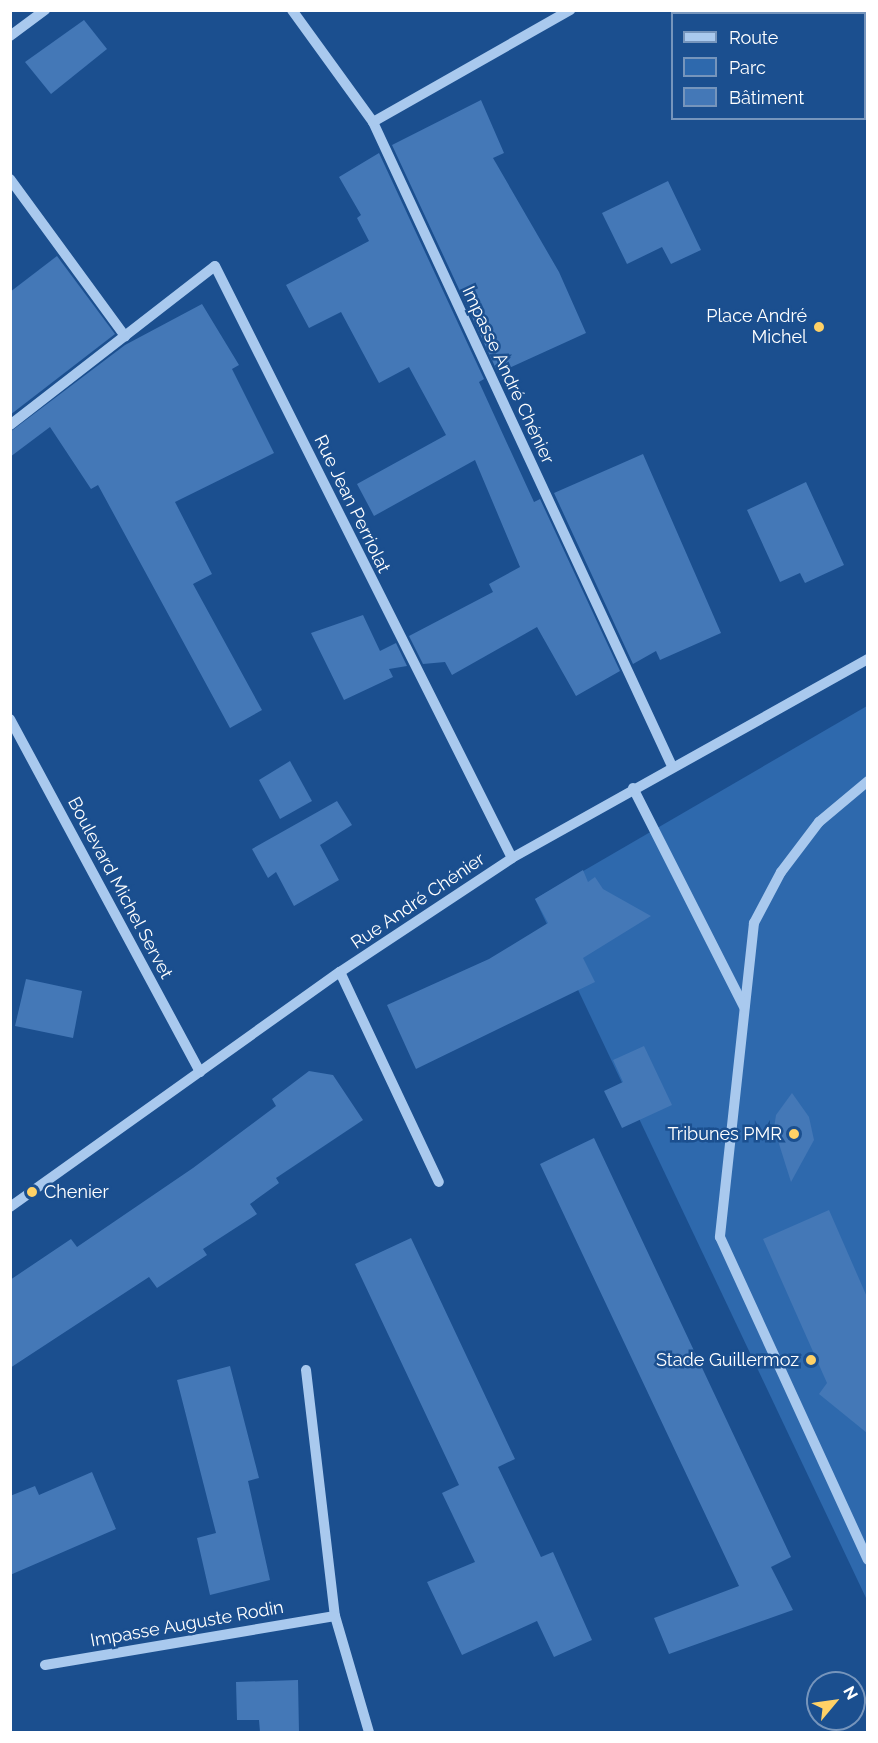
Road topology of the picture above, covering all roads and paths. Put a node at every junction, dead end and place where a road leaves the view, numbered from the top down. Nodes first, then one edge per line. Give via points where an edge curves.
1 (45, 10) edge
2 (292, 10) edge
3 (570, 10) edge
4 (10, 36) edge
5 (373, 122) junction
6 (10, 179) edge
7 (125, 336) junction
8 (10, 425) edge
9 (867, 659) edge
10 (10, 719) edge
11 (672, 766) junction
12 (867, 781) edge
13 (633, 788) junction
14 (512, 858) junction
15 (340, 972) junction
16 (744, 1008) junction
17 (200, 1072) junction
18 (439, 1182) dead end
19 (10, 1207) edge
20 (306, 1370) dead end
21 (867, 1560) edge
22 (335, 1616) junction
23 (45, 1665) dead end
24 (369, 1732) edge

1 - 4 street
2 - 5 street, Impasse André Chénier
3 - 5 street
5 - 11 street, Impasse André Chénier
6 - 7 street
7 - 8 street, Rue Jean Perriolat
7 - 14 street, Rue Jean Perriolat via 215,266
9 - 11 street, Rue André Chénier
10 - 17 street, Boulevard Michel Servet
11 - 13 street, Rue André Chénier
12 - 16 street via 819,822 781,873 754,923
13 - 14 street, Rue André Chénier
13 - 16 street
14 - 15 street, Rue André Chénier
15 - 17 street, Rue André Chénier
15 - 18 street
16 - 21 street via 720,1237
17 - 19 street, Rue André Chénier
20 - 22 street
22 - 23 street, Impasse Auguste Rodin
22 - 24 street

